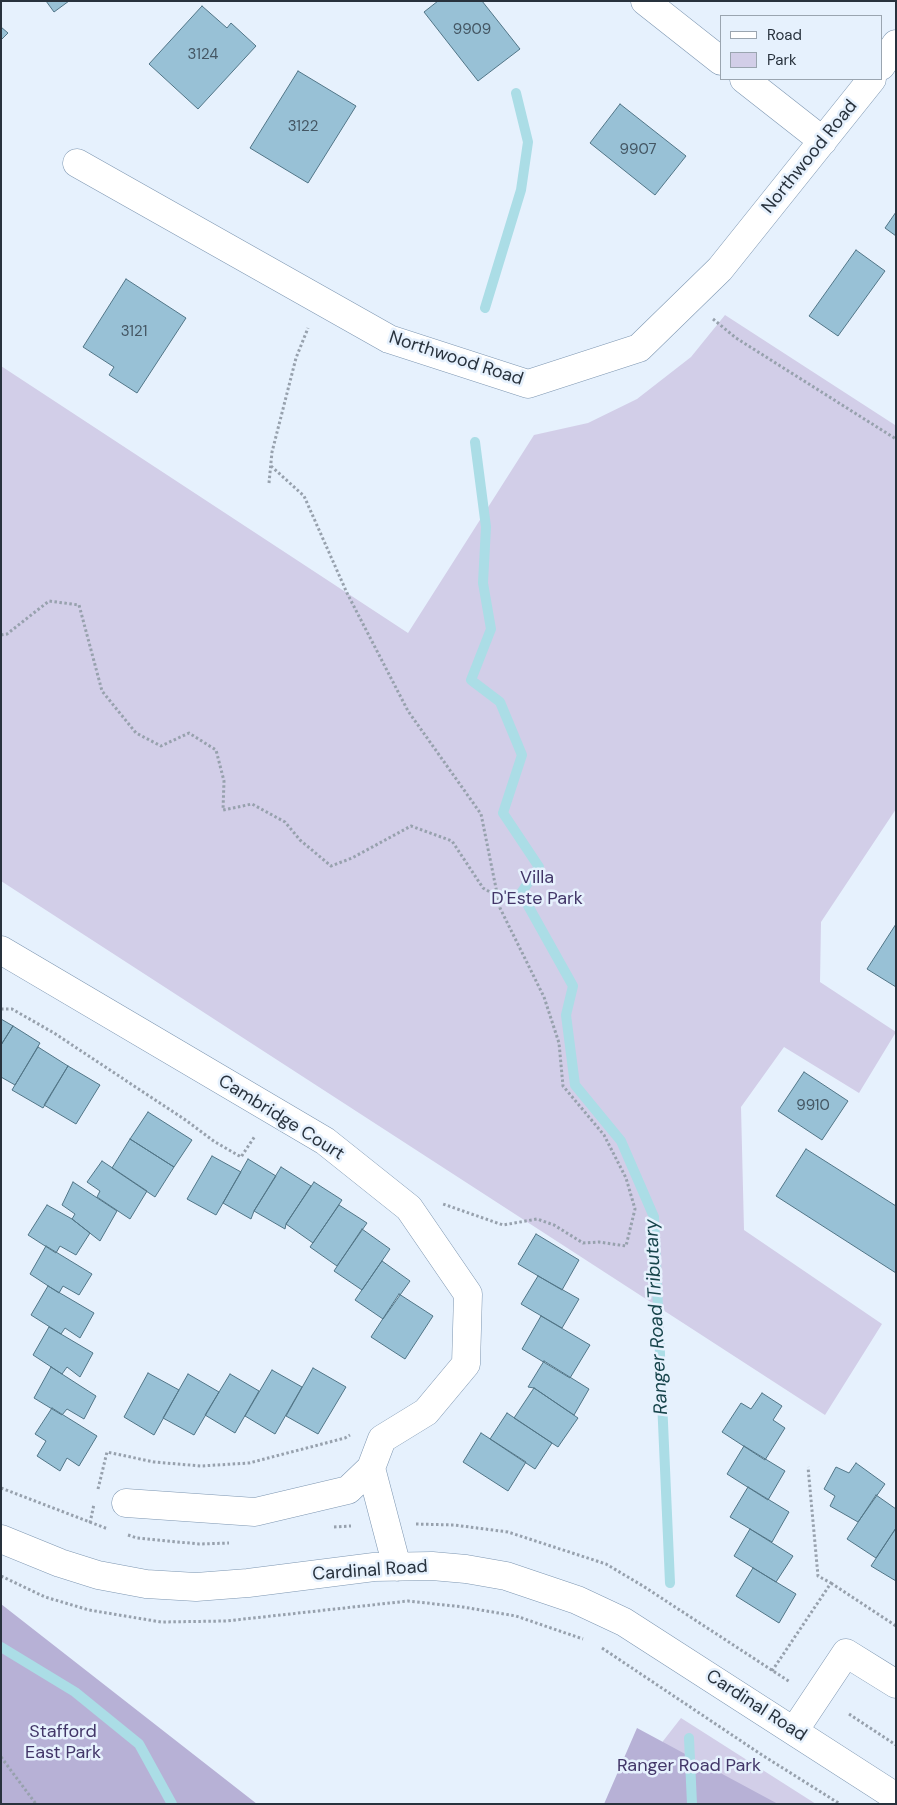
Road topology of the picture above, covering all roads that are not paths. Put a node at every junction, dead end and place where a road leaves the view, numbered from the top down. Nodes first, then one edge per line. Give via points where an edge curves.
1 (645, 1) edge
2 (896, 44) edge
3 (720, 60) edge
4 (882, 65) edge
5 (745, 80) edge
6 (871, 80) edge
7 (823, 141) junction
8 (77, 163) dead end
9 (1, 950) edge
10 (371, 1468) junction
11 (126, 1503) dead end
12 (1, 1539) edge
13 (397, 1567) junction
14 (896, 1684) edge
15 (794, 1732) junction
16 (896, 1797) edge

1 - 3 street
2 - 4 street
5 - 7 street
6 - 7 street, Northwood Road
7 - 8 street, Northwood Road via 720,269 639,348 528,384 389,339
9 - 10 street, Cambridge Court via 325,1142 410,1210 468,1294 466,1364 426,1412 382,1439
10 - 11 street, Cambridge Court via 348,1490 255,1512
10 - 13 street
12 - 13 street, Cardinal Road via 88,1572 146,1584 196,1587
13 - 15 street, Cardinal Road via 432,1566 506,1576 577,1600 624,1622
14 - 15 street via 846,1653
15 - 16 street, Cardinal Road

